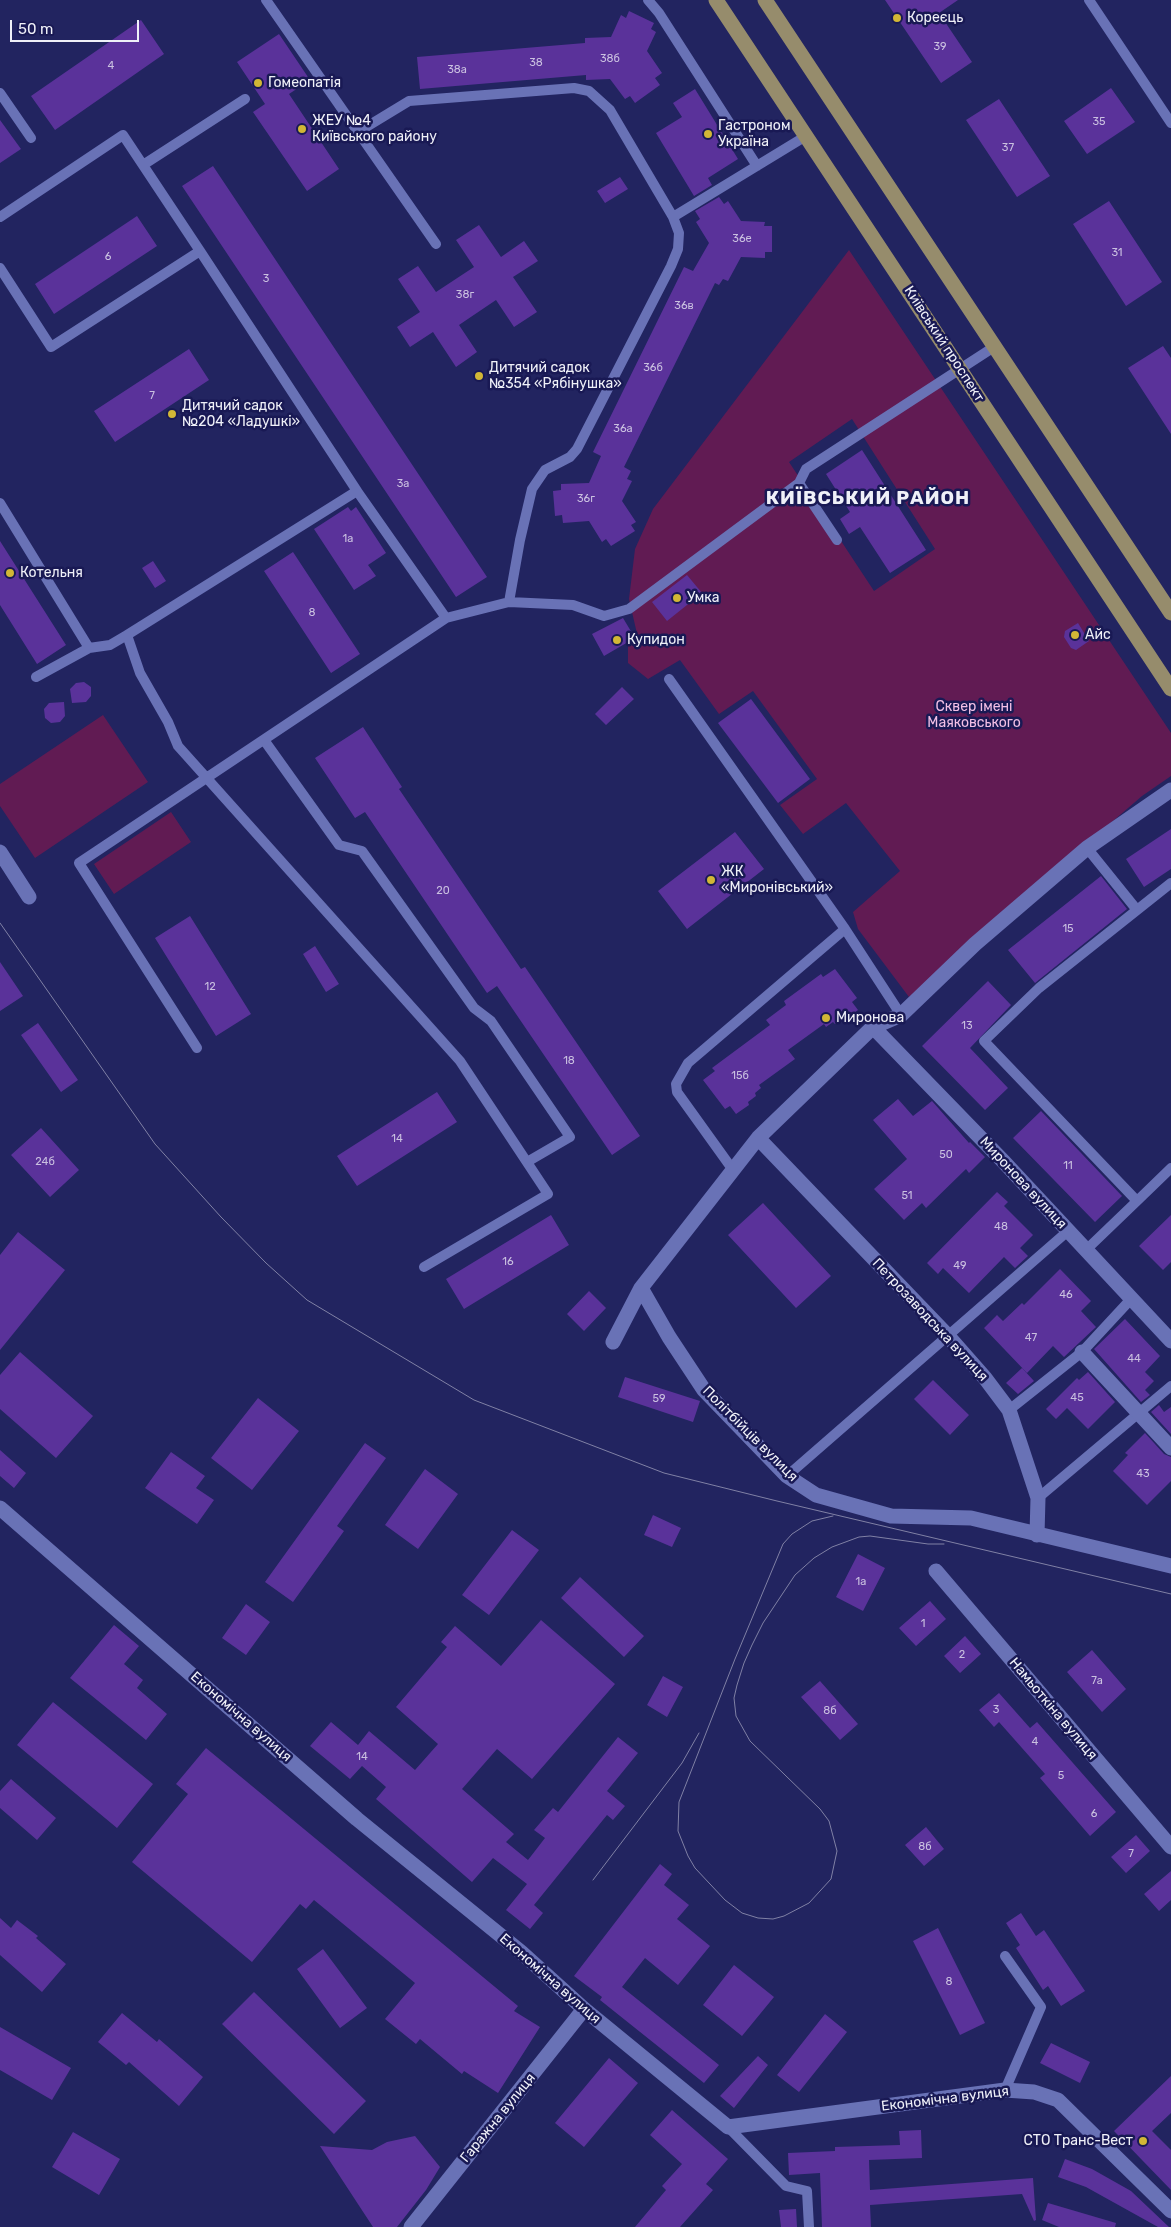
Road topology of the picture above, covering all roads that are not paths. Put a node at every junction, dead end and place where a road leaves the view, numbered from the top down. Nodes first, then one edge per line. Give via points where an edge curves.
1 (266, 0) edge
2 (648, 0) edge
3 (716, 0) edge
4 (765, 0) edge
5 (1089, 0) edge
6 (0, 93) edge
7 (245, 99) dead end
8 (1171, 123) edge
9 (358, 132) junction
10 (806, 136) junction
11 (31, 138) dead end
12 (143, 165) junction
13 (757, 166) junction
14 (0, 217) edge
15 (673, 217) junction
16 (436, 244) dead end
17 (200, 251) junction
18 (0, 268) edge
19 (994, 347) junction
20 (960, 368) junction
21 (799, 483) junction
22 (357, 491) junction
23 (0, 503) edge
24 (837, 540) dead end
25 (509, 602) junction
26 (1171, 613) edge
27 (446, 618) junction
28 (127, 635) junction
29 (89, 648) junction
30 (36, 677) dead end
31 (669, 679) dead end
32 (1171, 689) edge
33 (264, 740) junction
34 (206, 779) junction
35 (1171, 790) edge
36 (1087, 848) junction
37 (0, 852) edge
38 (1171, 883) edge
39 (29, 897) dead end
40 (1137, 910) junction
41 (845, 929) junction
42 (901, 1015) junction
43 (873, 1027) junction
44 (197, 1048) dead end
45 (758, 1138) junction
46 (527, 1162) junction
47 (1171, 1168) edge
48 (733, 1170) junction
49 (1137, 1201) junction
50 (1068, 1231) junction
51 (1086, 1250) junction
52 (424, 1267) dead end
53 (641, 1288) junction
54 (1132, 1298) junction
55 (948, 1336) junction
56 (1171, 1341) edge
57 (612, 1342) dead end
58 (1082, 1352) junction
59 (1171, 1386) edge
60 (1009, 1410) junction
61 (1139, 1413) junction
62 (1171, 1448) edge
63 (787, 1476) junction
64 (1038, 1498) junction
65 (0, 1508) edge
66 (1037, 1535) junction
67 (1171, 1566) edge
68 (936, 1571) dead end
69 (1171, 1847) edge
70 (1005, 1956) dead end
71 (584, 2009) junction
72 (1005, 2090) junction
73 (728, 2127) junction
74 (1171, 2211) edge
75 (411, 2227) edge
76 (809, 2227) edge

1 - 9 lane
2 - 13 lane
3 - 10 main road, Київський проспект
4 - 19 main road
5 - 8 lane
6 - 11 lane
7 - 12 lane
9 - 15 lane via 409,101 574,88 589,91 610,110
9 - 16 lane
10 - 13 lane
10 - 20 main road, Київський проспект
12 - 14 lane via 123,135
12 - 17 lane
13 - 15 lane
15 - 25 lane via 679,233 678,249 578,449 545,470 532,489
17 - 18 lane via 52,347
17 - 22 lane
19 - 20 lane
19 - 26 main road
20 - 21 lane via 806,469
20 - 32 main road, Київський проспект
21 - 24 lane
21 - 25 lane via 629,608 604,616 573,605
22 - 27 lane
22 - 28 lane
23 - 29 lane
25 - 27 lane
27 - 33 lane
28 - 29 lane via 110,645
28 - 34 lane via 140,673 178,746
29 - 30 lane
31 - 41 lane
33 - 34 lane
33 - 46 lane via 339,844 362,851 474,1008 491,1021 570,1137
34 - 44 lane via 79,863
34 - 46 lane via 460,1061
35 - 36 street
36 - 40 lane
36 - 42 street via 975,944
37 - 39 street
38 - 40 lane
40 - 49 lane via 1039,988 984,1041
41 - 42 lane
41 - 48 lane via 688,1062 676,1084 677,1092
42 - 43 street
43 - 45 street
43 - 50 street, Миронова вулиця
45 - 48 street
45 - 55 street, Петрозаводська вулиця
46 - 52 lane via 548,1194
47 - 49 lane
48 - 53 street
49 - 51 lane
50 - 51 street, Миронова вулиця
50 - 55 lane
51 - 54 street, Миронова вулиця
53 - 57 street
53 - 63 street, Політбійців вулиця via 704,1390
54 - 56 street, Миронова вулиця
54 - 58 lane
55 - 60 street, Петрозаводська вулиця
55 - 63 lane
58 - 60 lane
58 - 61 street
59 - 61 lane
60 - 64 street, Петрозаводська вулиця
61 - 62 street
61 - 64 lane
63 - 66 street, Політбійців вулиця via 816,1495 891,1516 971,1518
64 - 66 street, Петрозаводська вулиця
65 - 71 street, Економічна вулиця via 357,1819 521,1952
66 - 67 street, Політбійців вулиця
68 - 69 street, Намьоткіна вулиця
70 - 72 lane via 1041,2006
71 - 73 street, Економічна вулиця
71 - 75 street, Гаражна вулиця
72 - 73 street, Економічна вулиця
72 - 74 street, Економічна вулиця via 1034,2092 1058,2100
73 - 76 lane via 786,2186 807,2191

